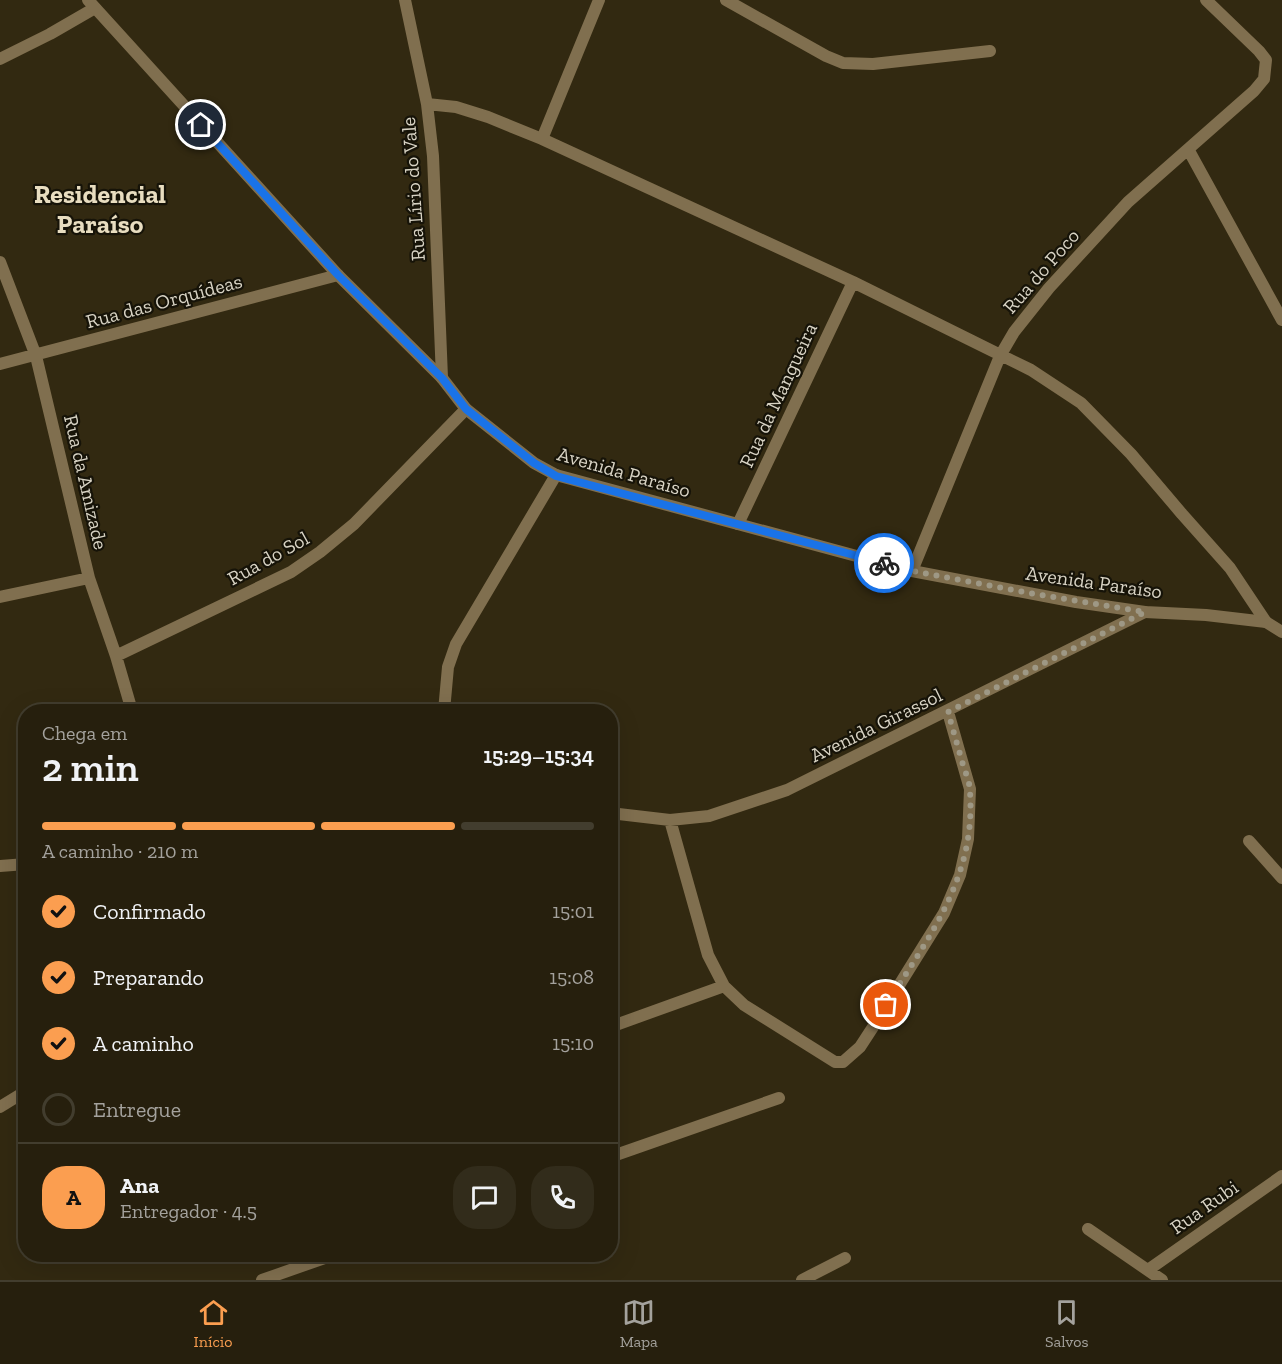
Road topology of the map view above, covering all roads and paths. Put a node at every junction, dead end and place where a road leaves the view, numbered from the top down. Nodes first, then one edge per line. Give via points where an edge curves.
1 (405, 0) edge
2 (599, 0) edge
3 (726, 0) edge
4 (1206, 0) edge
5 (91, 4) edge
6 (990, 51) dead end
7 (0, 59) edge
8 (427, 104) junction
9 (542, 139) junction
10 (1188, 148) junction
11 (0, 262) edge
12 (338, 275) junction
13 (853, 282) junction
14 (1282, 320) edge
15 (36, 356) junction
16 (1000, 356) junction
17 (0, 364) edge
18 (442, 378) junction
19 (466, 409) junction
20 (556, 476) junction
21 (738, 524) junction
22 (912, 571) junction
23 (89, 579) junction
24 (0, 597) edge
25 (1145, 612) junction
26 (1266, 621) junction
27 (1282, 632) edge
28 (116, 656) junction
29 (130, 704) edge
30 (445, 704) edge
31 (948, 712) junction
32 (618, 814) edge
33 (670, 820) junction
34 (1249, 842) dead end
35 (18, 865) edge
36 (0, 866) edge
37 (1282, 878) edge
38 (724, 986) junction
39 (618, 1025) edge
40 (18, 1096) edge
41 (779, 1098) dead end
42 (0, 1107) edge
43 (618, 1154) edge
44 (1282, 1176) edge
45 (1088, 1229) dead end
46 (845, 1258) dead end
47 (313, 1262) edge
48 (1148, 1270) junction
49 (262, 1280) edge
50 (802, 1280) edge
51 (1162, 1280) edge

1 - 8 street, Rua Lírio do Vale
2 - 9 street
3 - 6 street via 843,63 883,64
4 - 10 street, Rua do Poco via 1259,51 1266,60 1266,70 1260,85
5 - 7 street via 50,34
5 - 12 street, Avenida Paraíso
8 - 9 street, Avenida Paraíso via 456,106
8 - 18 street, Rua Lírio do Vale via 433,156
9 - 13 street, Avenida Paraíso
10 - 14 street
10 - 16 street, Rua do Poco via 1096,236 1042,297
11 - 15 street, Rua da Amizade
12 - 15 street, Rua das Orquídeas
12 - 18 street, Avenida Paraíso
13 - 16 street, Avenida Paraíso
13 - 21 street, Rua da Mangueira
15 - 17 street, Rua das Orquídeas
15 - 23 street, Rua da Amizade
16 - 22 street, Rua do Poco
16 - 26 street, Avenida Paraíso via 1031,370 1081,403 1230,568
18 - 19 street, Avenida Paraíso
19 - 20 street, Avenida Paraíso
19 - 28 street, Rua do Sol via 354,524 320,552 291,572
20 - 21 street, Avenida Paraíso
20 - 30 street via 456,644 448,667
21 - 22 street, Avenida Paraíso
22 - 25 street, Avenida Paraíso
23 - 24 street
23 - 28 street, Rua da Amizade
25 - 26 street, Avenida Paraíso
25 - 31 street, Avenida Girassol
26 - 27 street, Avenida Paraíso
28 - 29 street, Rua da Amizade
31 - 33 street, Avenida Girassol via 787,790 710,816
31 - 38 street via 970,789 968,839 960,875 944,913 860,1047 843,1062 835,1062 744,1005
32 - 33 street, Avenida Girassol
33 - 38 street via 708,955
34 - 37 street
35 - 36 street
38 - 39 street
40 - 42 street
41 - 43 street
44 - 48 street, Rua Rubi
45 - 48 street
46 - 50 street
47 - 49 street
48 - 51 street

